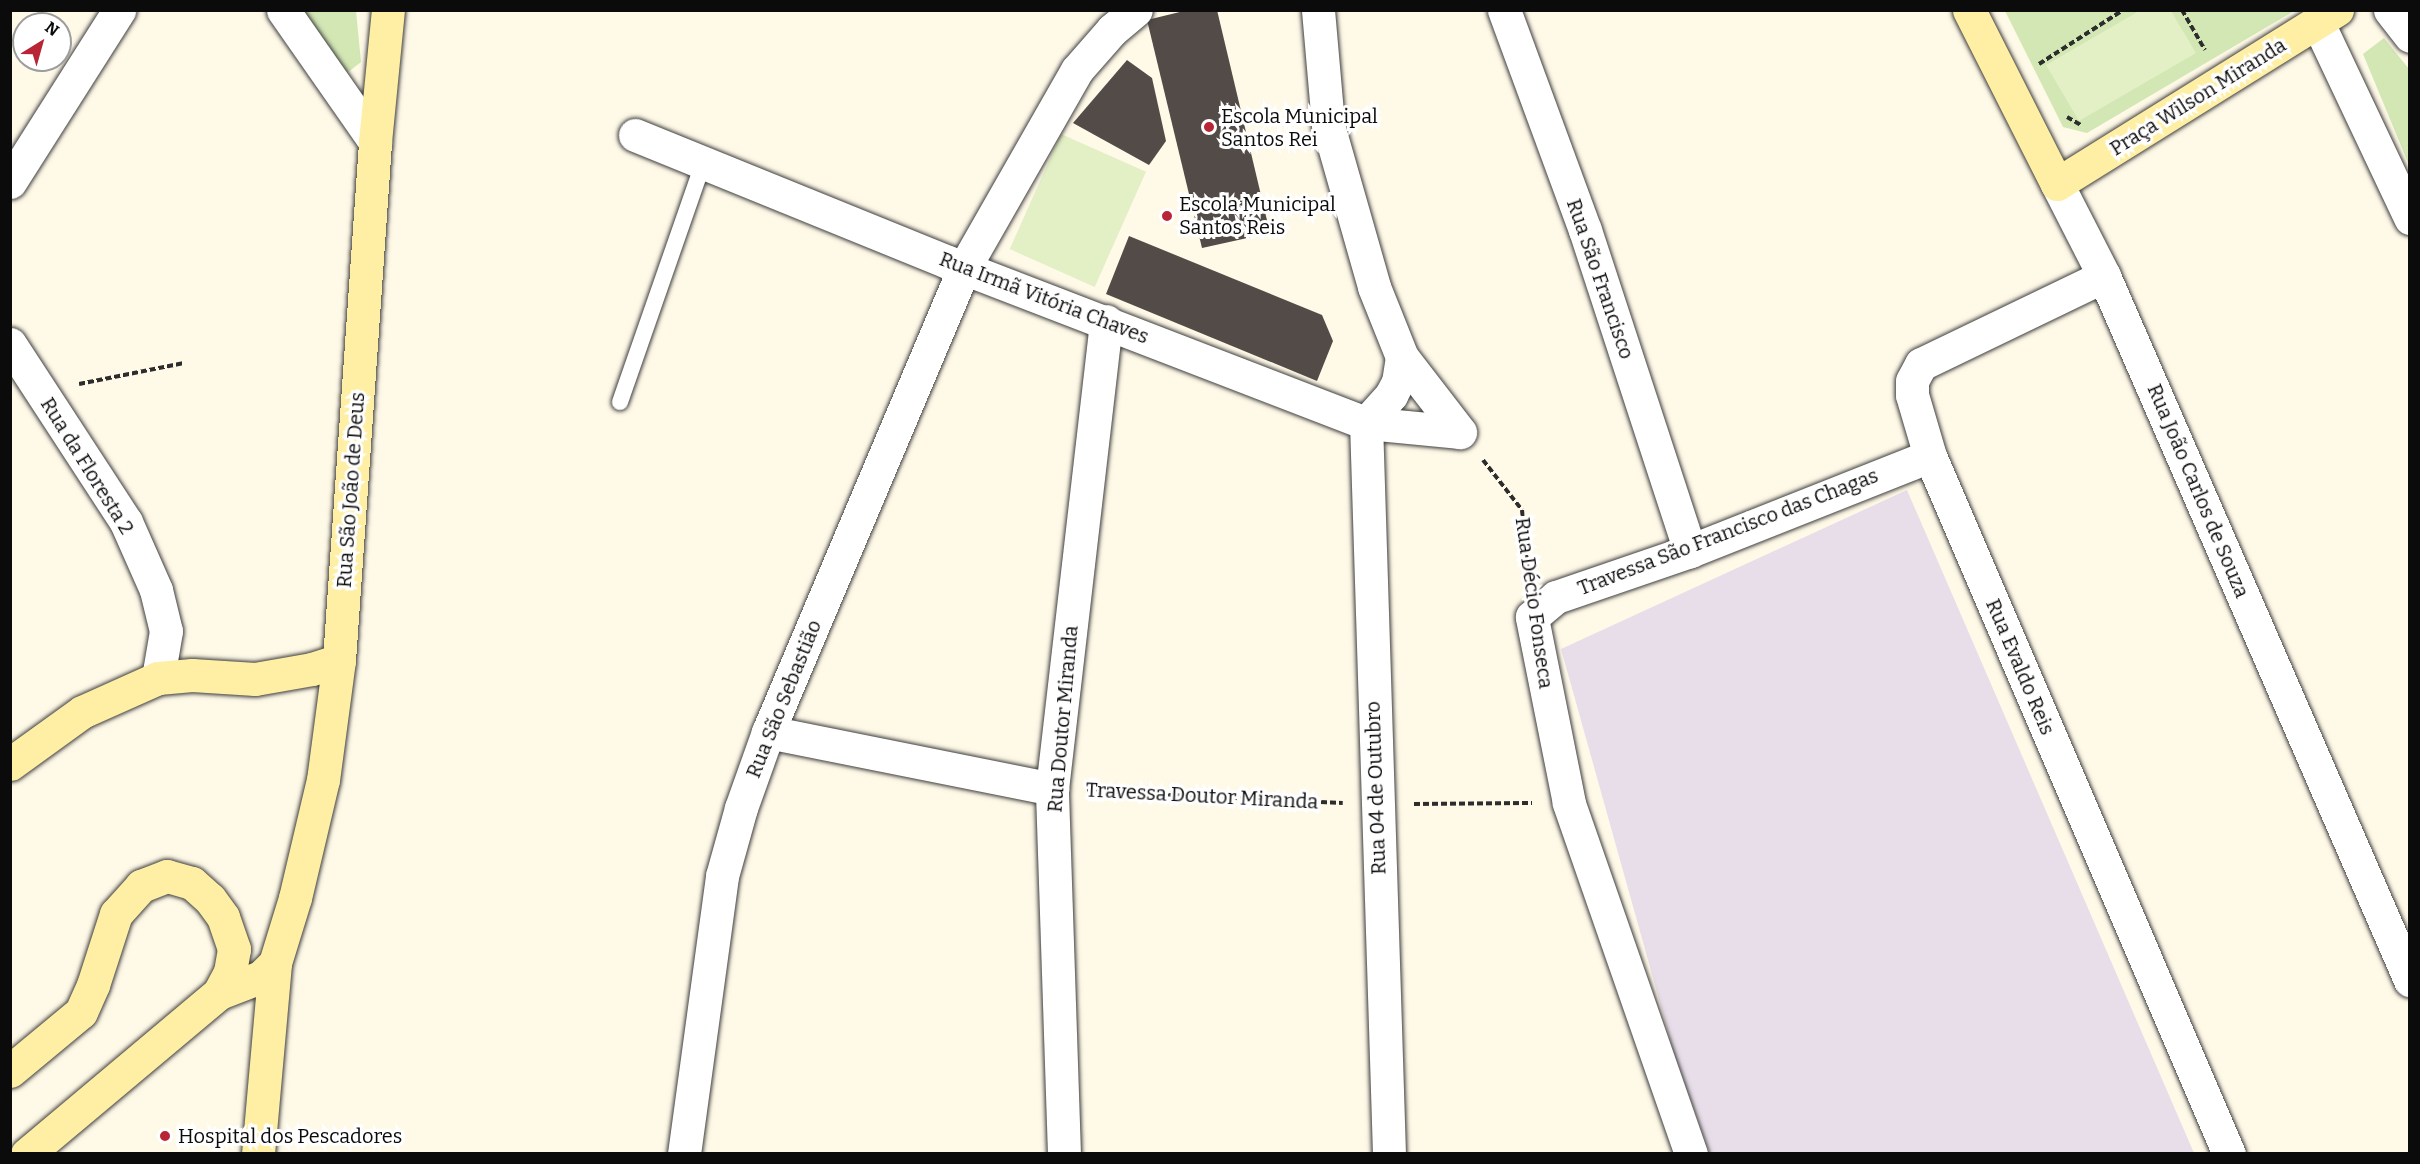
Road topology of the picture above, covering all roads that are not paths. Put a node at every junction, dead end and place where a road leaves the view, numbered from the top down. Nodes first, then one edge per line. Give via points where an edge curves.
1 (119, 10) edge
2 (282, 10) edge
3 (388, 10) edge
4 (1136, 10) edge
5 (1318, 10) edge
6 (1504, 10) edge
7 (1969, 10) edge
8 (2390, 10) edge
9 (2328, 17) edge
10 (2409, 36) edge
11 (635, 135) dead end
12 (375, 142) junction
13 (704, 161) junction
14 (10, 182) edge
15 (2058, 184) junction
16 (2409, 218) edge
17 (964, 268) junction
18 (2104, 276) junction
19 (1106, 321) junction
20 (10, 344) edge
21 (1402, 357) junction
22 (620, 402) dead end
23 (1366, 423) junction
24 (1929, 456) junction
25 (1690, 551) junction
26 (1532, 617) joint
27 (339, 660) junction
28 (158, 678) junction
29 (768, 732) junction
30 (10, 764) edge
31 (1052, 789) junction
32 (274, 963) junction
33 (2409, 980) edge
34 (219, 993) junction
35 (10, 1071) edge
36 (27, 1154) edge
37 (258, 1154) edge
38 (684, 1154) edge
39 (1064, 1154) edge
40 (1389, 1154) edge
41 (1691, 1154) edge
42 (2229, 1154) edge

1 - 14 street
2 - 12 street
3 - 12 main road, Rua São João de Deus
4 - 17 street, Rua São Sebastião via 1112,30 1077,70
5 - 21 street via 1328,125 1368,267
6 - 25 street, Rua São Francisco via 1585,230
7 - 15 main road, Rua João Carlos de Souza
8 - 10 street
9 - 15 main road, Praça Wilson Miranda
9 - 16 street
11 - 13 street, Rua Irmã Vitória Chaves
12 - 27 main road, Rua São João de Deus
13 - 17 street, Rua Irmã Vitória Chaves
13 - 22 lane
15 - 18 street, Rua João Carlos de Souza
17 - 19 street, Rua Irmã Vitória Chaves
17 - 29 street, Rua São Sebastião
18 - 24 street, Rua Evaldo Reis via 1921,364 1912,381 1912,395
18 - 33 street, Rua João Carlos de Souza
19 - 23 street, Rua Irmã Vitória Chaves
19 - 31 street, Rua Doutor Miranda
20 - 28 street, Rua da Floresta 2 via 126,522 156,590 166,631
21 - 23 street via 1398,382 1391,395
21 - 23 street, Rua Irmã Vitória Chaves via 1460,432
23 - 40 street, Rua 04 de Outubro
24 - 25 street, Travessa São Francisco das Chagas
24 - 42 street, Rua Evaldo Reis
25 - 26 street, Travessa São Francisco das Chagas via 1556,597
26 - 41 street, Rua Décio Fonseca via 1569,803
27 - 28 main road via 255,679 192,675
27 - 32 main road, Rua São João de Deus via 323,780 295,898
28 - 30 main road via 82,712
29 - 31 street
29 - 38 street, Rua São Sebastião via 722,876
31 - 39 street, Rua Doutor Miranda
32 - 34 main road via 261,977
32 - 37 main road, Rua São João de Deus
34 - 35 main road via 230,972 234,948 223,917 192,883 167,876 141,886 116,914 81,1012
34 - 36 main road

